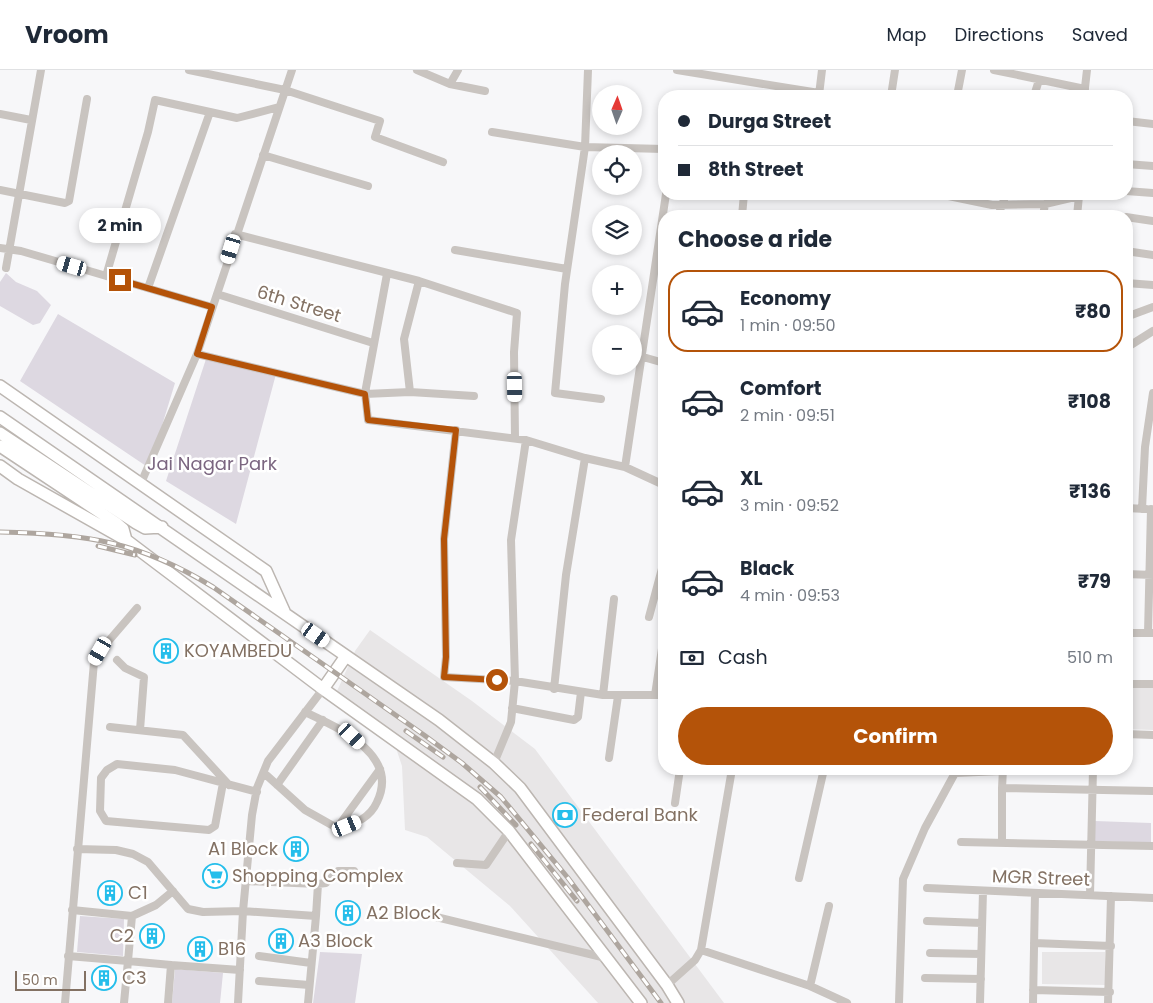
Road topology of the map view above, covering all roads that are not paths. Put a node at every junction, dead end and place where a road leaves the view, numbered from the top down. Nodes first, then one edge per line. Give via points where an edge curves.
1 (41, 70) edge
2 (189, 70) edge
3 (292, 70) edge
4 (417, 70) edge
5 (458, 70) edge
6 (588, 70) edge
7 (677, 70) edge
8 (822, 70) edge
9 (895, 70) edge
10 (962, 70) edge
11 (994, 70) edge
12 (1087, 70) edge
13 (426, 71) edge
14 (1038, 80) junction
15 (450, 84) junction
16 (285, 90) junction
17 (795, 90) edge
18 (820, 90) edge
19 (892, 90) edge
20 (959, 90) edge
21 (1036, 90) edge
22 (1073, 90) edge
23 (1084, 90) edge
24 (485, 91) dead end
25 (87, 100) dead end
26 (279, 107) junction
27 (210, 112) junction
28 (0, 114) edge
29 (31, 120) junction
30 (1133, 122) edge
31 (1153, 124) edge
32 (492, 132) dead end
33 (585, 147) junction
34 (658, 149) edge
35 (263, 156) junction
36 (443, 162) dead end
37 (1133, 165) edge
38 (1153, 166) edge
39 (368, 186) dead end
40 (0, 190) edge
41 (1133, 192) edge
42 (1153, 193) edge
43 (18, 194) junction
44 (970, 200) edge
45 (1004, 200) edge
46 (1060, 200) edge
47 (1045, 204) junction
48 (1002, 206) junction
49 (1000, 210) edge
50 (1044, 210) edge
51 (1133, 218) edge
52 (1153, 221) edge
53 (235, 234) junction
54 (0, 248) edge
55 (9, 250) junction
56 (455, 250) dead end
57 (658, 251) edge
58 (1133, 252) edge
59 (1153, 255) edge
60 (6, 268) dead end
61 (567, 269) junction
62 (387, 274) junction
63 (106, 276) junction
64 (419, 281) junction
65 (1133, 284) edge
66 (1153, 285) edge
67 (148, 288) junction
68 (217, 294) junction
69 (212, 307) junction
70 (1153, 307) edge
71 (1133, 314) edge
72 (1153, 331) edge
73 (373, 343) junction
74 (1133, 344) edge
75 (197, 354) junction
76 (643, 358) junction
77 (658, 362) edge
78 (0, 386) edge
79 (410, 392) junction
80 (1153, 393) edge
81 (365, 394) junction
82 (474, 396) dead end
83 (601, 399) dead end
84 (0, 417) edge
85 (456, 430) junction
86 (0, 433) edge
87 (516, 438) junction
88 (526, 440) junction
89 (0, 446) edge
90 (585, 458) junction
91 (0, 466) edge
92 (625, 467) junction
93 (658, 482) edge
94 (141, 483) junction
95 (1133, 508) edge
96 (1142, 509) junction
97 (1152, 509) edge
98 (162, 527) junction
99 (126, 540) junction
100 (1133, 574) edge
101 (1151, 575) edge
102 (658, 585) edge
103 (614, 599) dead end
104 (137, 608) dead end
105 (284, 613) junction
106 (650, 617) dead end
107 (1133, 633) edge
108 (1150, 633) edge
109 (346, 656) junction
110 (117, 660) dead end
111 (658, 676) edge
112 (515, 681) junction
113 (1133, 684) edge
114 (1153, 684) edge
115 (323, 689) junction
116 (554, 689) junction
117 (581, 692) junction
118 (603, 695) junction
119 (618, 696) junction
120 (655, 696) junction
121 (658, 696) edge
122 (512, 708) junction
123 (305, 712) junction
124 (323, 720) junction
125 (110, 727) dead end
126 (140, 730) junction
127 (1133, 734) edge
128 (1153, 735) edge
129 (609, 758) dead end
130 (494, 763) junction
131 (380, 769) junction
132 (264, 773) junction
133 (679, 775) edge
134 (731, 775) edge
135 (823, 775) edge
136 (953, 775) edge
137 (1003, 775) edge
138 (1093, 775) edge
139 (226, 784) junction
140 (277, 785) junction
141 (1002, 788) junction
142 (1093, 790) junction
143 (1153, 791) edge
144 (257, 792) junction
145 (675, 803) dead end
146 (337, 828) junction
147 (509, 831) junction
148 (961, 842) dead end
149 (1002, 843) junction
150 (1091, 844) junction
151 (1153, 846) edge
152 (77, 849) junction
153 (457, 863) dead end
154 (354, 871) dead end
155 (799, 878) dead end
156 (246, 880) junction
157 (318, 884) junction
158 (927, 888) dead end
159 (173, 891) junction
160 (983, 891) junction
161 (1035, 893) junction
162 (1090, 895) junction
163 (1112, 896) junction
164 (1153, 898) edge
165 (829, 906) dead end
166 (72, 910) junction
167 (243, 911) junction
168 (132, 916) junction
169 (316, 916) junction
170 (432, 916) dead end
171 (927, 921) dead end
172 (982, 923) junction
173 (1034, 943) junction
174 (1111, 946) junction
175 (701, 950) junction
176 (930, 953) dead end
177 (982, 954) junction
178 (68, 956) junction
179 (259, 956) dead end
180 (606, 958) junction
181 (128, 961) junction
182 (311, 963) junction
183 (171, 965) junction
184 (240, 970) junction
185 (925, 978) dead end
186 (981, 979) junction
187 (259, 981) dead end
188 (309, 985) junction
189 (667, 985) junction
190 (810, 986) junction
191 (1033, 990) junction
192 (1110, 992) junction
193 (65, 1003) edge
194 (124, 1003) edge
195 (168, 1003) edge
196 (238, 1003) edge
197 (308, 1003) edge
198 (641, 1003) edge
199 (678, 1003) edge
200 (847, 1003) edge
201 (899, 1003) edge
202 (980, 1003) edge
203 (1033, 1003) edge
204 (1108, 1003) edge

1 - 29 street
2 - 16 street
3 - 16 street
4 - 13 street
5 - 15 street
6 - 33 street
7 - 17 street
8 - 18 street
9 - 19 street
10 - 20 street
11 - 14 street
12 - 23 street
13 - 15 street
14 - 21 street
14 - 22 street
15 - 24 street
16 - 26 street
16 - 36 street via 380,121 375,137
25 - 43 street via 69,201 65,203
26 - 27 street via 237,118
26 - 35 street
27 - 63 street via 155,100
27 - 67 street
28 - 29 street
29 - 43 street
30 - 31 street
32 - 33 street
33 - 34 street
33 - 61 street
35 - 39 street
35 - 53 street
37 - 38 street
40 - 43 street
41 - 42 street
43 - 55 street
44 - 48 street
45 - 48 street
46 - 47 street
47 - 48 street
47 - 50 street
48 - 49 street
51 - 52 street
53 - 62 street
53 - 68 street
54 - 55 street
55 - 60 street
55 - 63 street
56 - 61 street
57 - 76 street
58 - 59 street
61 - 83 street via 555,393
62 - 64 street
62 - 73 street
63 - 67 street
64 - 79 street via 404,338
64 - 87 street via 517,313 514,352
65 - 66 street
67 - 69 street
68 - 69 street
68 - 73 street, 6th Street
69 - 75 street
70 - 71 street
72 - 74 street
73 - 81 street
75 - 81 street
75 - 94 street
76 - 77 street
76 - 92 street
78 - 94 main road
79 - 81 street
79 - 82 street
80 - 96 street via 1145,447
81 - 85 street via 368,420
84 - 98 main road
85 - 87 street
85 - 112 street via 444,539 444,677
86 - 98 main road via 136,523 145,528
87 - 88 street
88 - 90 street
88 - 112 street via 511,540
89 - 99 main road via 116,523 123,529
90 - 92 street
90 - 116 street via 566,575
91 - 99 main road
92 - 93 street
94 - 105 main road via 266,571
95 - 96 street
96 - 97 street
97 - 101 street
98 - 105 main road
99 - 115 main road
100 - 101 street
101 - 108 street
102 - 106 street
103 - 118 street
104 - 152 street via 94,662
105 - 109 main road
107 - 108 street
109 - 115 main road
109 - 130 main road via 439,720
110 - 126 street via 125,668 144,676
111 - 120 street
112 - 116 street
112 - 122 street
113 - 114 street
115 - 123 street
115 - 147 main road via 476,799
116 - 117 street
117 - 118 street
117 - 122 street via 578,717 574,720
118 - 119 street
119 - 120 street
119 - 129 street
120 - 121 street
122 - 130 street via 511,722
123 - 124 street
123 - 132 street via 268,761
124 - 131 street via 352,736 376,760
124 - 140 street
125 - 126 street
126 - 139 street via 184,735
127 - 128 street
130 - 189 main road via 520,788
131 - 146 street
131 - 146 street via 383,790 373,811 357,822
132 - 140 street
132 - 144 street
133 - 145 street
134 - 175 street
135 - 155 street
136 - 201 street via 903,879
137 - 141 street
138 - 142 street
139 - 139 street via 175,770 117,764 101,778 100,811 106,820 208,830 215,826
139 - 144 street
140 - 146 street via 305,810
141 - 142 street
141 - 149 street
142 - 143 street
142 - 150 street
144 - 156 street
147 - 153 street via 486,866
147 - 180 main road
148 - 149 street
149 - 150 street
150 - 151 street
150 - 162 street
152 - 159 street via 133,854 148,862
152 - 166 street
154 - 157 street via 338,871 326,883
156 - 157 street
156 - 167 street
157 - 169 street
158 - 160 street, MGR Street
159 - 167 street via 188,908 203,912
159 - 168 street via 156,905
160 - 161 street, MGR Street
160 - 172 street
161 - 162 street, MGR Street
161 - 173 street
162 - 163 street, MGR Street
163 - 164 street, MGR Street
163 - 174 street
165 - 190 street
166 - 168 street
166 - 178 street
167 - 169 street
167 - 184 street
168 - 181 street
169 - 182 street
170 - 180 street
171 - 172 street
172 - 177 street
173 - 174 street
173 - 191 street
174 - 192 street
175 - 189 street via 695,960
175 - 190 street
176 - 177 street
177 - 186 street
178 - 181 street
178 - 193 street
179 - 182 street
180 - 198 main road
181 - 183 street
181 - 194 street
182 - 188 street
183 - 184 street
183 - 195 street
184 - 196 street
185 - 186 street
186 - 202 street
187 - 188 street
188 - 197 street
189 - 199 main road
190 - 200 street
191 - 192 street
191 - 203 street
192 - 204 street

